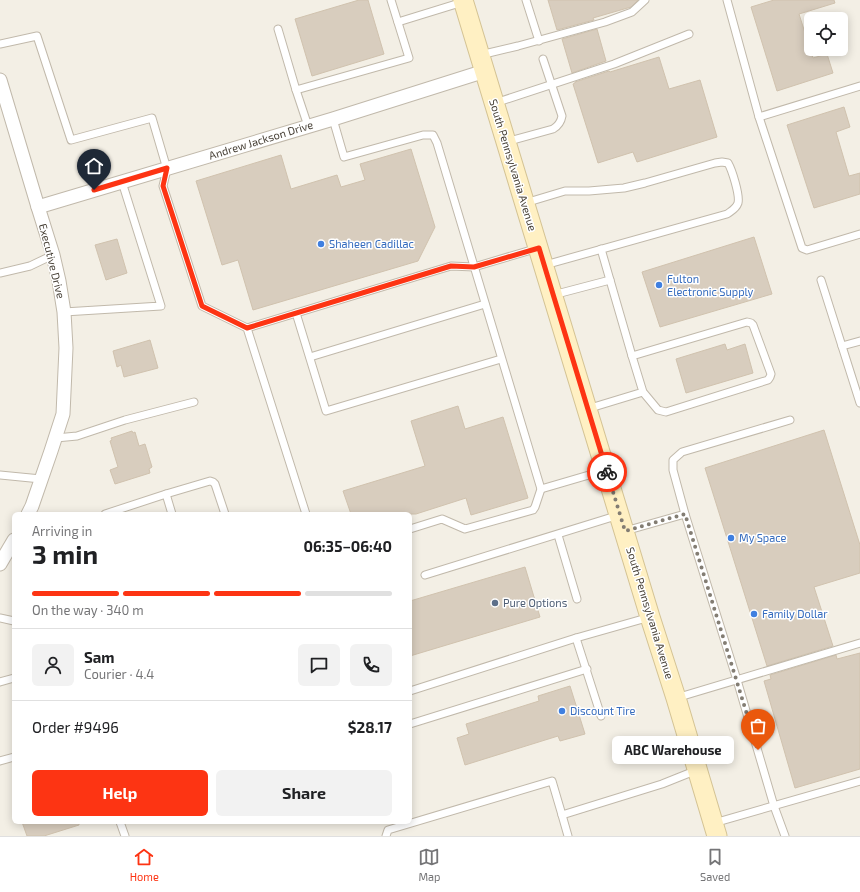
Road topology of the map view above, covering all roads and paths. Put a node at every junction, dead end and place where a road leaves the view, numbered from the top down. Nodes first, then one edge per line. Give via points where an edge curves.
1 (391, 0) edge
2 (526, 0) edge
3 (645, 0) edge
4 (727, 0) edge
5 (463, 1) edge
6 (398, 22) junction
7 (278, 29) dead end
8 (689, 34) dead end
9 (539, 41) junction
10 (0, 44) edge
11 (543, 59) dead end
12 (482, 63) junction
13 (0, 80) edge
14 (552, 85) junction
15 (860, 86) edge
16 (296, 90) junction
17 (494, 103) junction
18 (758, 117) junction
19 (333, 118) junction
20 (308, 126) junction
21 (506, 142) junction
22 (167, 168) junction
23 (122, 182) junction
24 (525, 203) junction
25 (38, 207) junction
26 (860, 234) edge
27 (601, 249) junction
28 (53, 255) junction
29 (541, 257) junction
30 (474, 267) junction
31 (0, 273) edge
32 (610, 280) junction
33 (822, 280) dead end
34 (553, 295) junction
35 (485, 304) junction
36 (64, 312) junction
37 (296, 313) junction
38 (247, 328) junction
39 (860, 341) edge
40 (842, 346) junction
41 (632, 356) junction
42 (310, 357) junction
43 (501, 359) junction
44 (643, 392) junction
45 (194, 402) dead end
46 (860, 403) edge
47 (587, 409) junction
48 (790, 420) dead end
49 (56, 438) junction
50 (606, 470) junction
51 (0, 475) edge
52 (41, 479) junction
53 (541, 489) junction
54 (166, 494) junction
55 (29, 512) edge
56 (111, 512) edge
57 (171, 512) edge
58 (224, 512) edge
59 (305, 512) edge
60 (685, 514) junction
61 (622, 523) junction
62 (412, 528) edge
63 (558, 535) junction
64 (12, 543) edge
65 (1, 559) edge
66 (425, 576) dead end
67 (577, 599) dead end
68 (650, 617) junction
69 (0, 618) edge
70 (12, 621) edge
71 (576, 638) junction
72 (860, 643) edge
73 (587, 670) junction
74 (12, 679) edge
75 (737, 680) junction
76 (0, 682) edge
77 (412, 690) edge
78 (676, 698) junction
79 (602, 716) dead end
80 (412, 723) edge
81 (12, 758) edge
82 (0, 761) edge
83 (697, 770) junction
84 (860, 781) edge
85 (774, 806) junction
86 (562, 816) junction
87 (412, 823) edge
88 (121, 824) edge
89 (408, 824) edge
90 (715, 830) edge
91 (125, 836) edge
92 (386, 836) edge
93 (568, 836) edge
94 (784, 836) edge

1 - 6 lane
2 - 9 lane
3 - 9 lane via 632,12
4 - 18 lane
5 - 6 lane
5 - 12 main road, South Pennsylvania Avenue
6 - 16 lane via 409,58
7 - 16 lane
8 - 14 lane
9 - 12 lane
10 - 22 lane via 37,36 70,140 152,118
11 - 14 lane
12 - 17 main road, South Pennsylvania Avenue
12 - 19 street, Andrew Jackson Drive
13 - 25 street, Executive Drive
14 - 17 lane
14 - 21 lane via 562,116 559,124 553,129
15 - 18 lane
16 - 20 lane
17 - 21 main road, South Pennsylvania Avenue
18 - 26 lane via 802,248 807,250
19 - 20 street, Andrew Jackson Drive
19 - 30 lane via 344,157 423,135 433,135
20 - 22 street, Andrew Jackson Drive
21 - 24 main road, South Pennsylvania Avenue
22 - 23 street, Andrew Jackson Drive
22 - 38 lane via 163,186 202,306
23 - 25 street, Andrew Jackson Drive
23 - 36 lane via 161,306
24 - 27 lane via 565,191 631,186 715,163 728,163 738,197 738,205 733,210 727,214
24 - 29 main road, South Pennsylvania Avenue
25 - 28 street, Executive Drive
27 - 29 lane
27 - 32 lane
28 - 31 lane via 30,266
28 - 36 street, Executive Drive
29 - 30 lane
29 - 34 main road, South Pennsylvania Avenue
30 - 35 lane
30 - 37 lane via 451,266
32 - 34 lane
32 - 41 lane
33 - 40 lane
34 - 47 main road, South Pennsylvania Avenue
35 - 42 lane
35 - 43 lane
36 - 49 street, Executive Drive via 66,348 63,414
37 - 38 lane
37 - 42 lane
38 - 59 lane
39 - 40 lane
40 - 46 lane
41 - 44 lane
41 - 44 lane via 747,322 753,325 771,374 768,380 666,412 658,410
42 - 43 lane via 326,411
43 - 53 lane
44 - 47 lane
45 - 49 lane via 77,436
47 - 50 main road, South Pennsylvania Avenue
48 - 60 lane via 682,452 674,460 673,470
49 - 52 street, Executive Drive
50 - 53 lane
50 - 61 main road, South Pennsylvania Avenue
51 - 52 lane
52 - 55 street, Executive Drive
53 - 62 lane via 533,510 465,530 442,520
54 - 56 lane
54 - 57 lane
54 - 58 lane via 210,481 215,484
60 - 61 lane
60 - 75 lane
61 - 63 lane
61 - 68 main road, South Pennsylvania Avenue
63 - 66 lane
63 - 67 lane
64 - 65 street
68 - 71 lane
68 - 78 main road, South Pennsylvania Avenue
69 - 70 lane
71 - 73 lane
71 - 77 lane
72 - 75 lane
73 - 79 lane
73 - 80 lane
74 - 76 lane
75 - 78 lane
75 - 85 lane
78 - 83 main road, South Pennsylvania Avenue
81 - 82 lane
83 - 86 lane
83 - 90 main road, South Pennsylvania Avenue
84 - 85 lane
85 - 90 lane
85 - 94 lane
86 - 87 lane via 552,781
86 - 93 lane
88 - 91 lane
89 - 92 lane via 388,830

